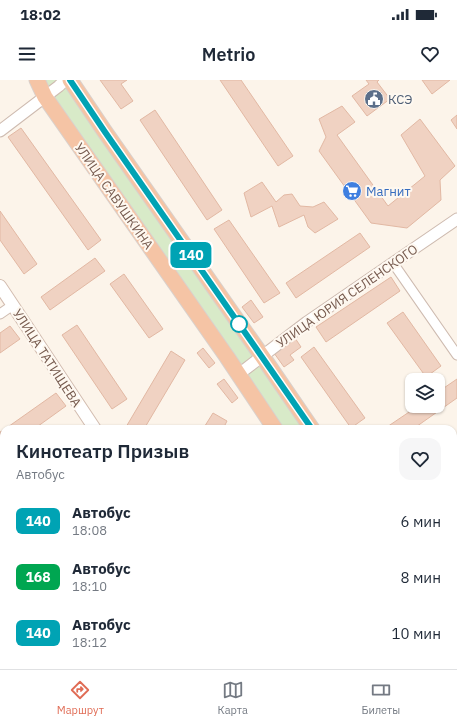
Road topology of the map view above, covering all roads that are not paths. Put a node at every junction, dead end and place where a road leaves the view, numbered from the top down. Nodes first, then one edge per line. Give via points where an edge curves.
1 (37, 80) edge
2 (65, 80) edge
3 (70, 80) edge
4 (45, 97) junction
5 (0, 131) edge
6 (457, 219) edge
7 (393, 263) junction
8 (0, 286) edge
9 (13, 305) junction
10 (0, 314) edge
11 (457, 355) edge
12 (262, 356) junction
13 (239, 374) junction
14 (92, 425) edge
15 (272, 425) edge
16 (309, 425) edge

1 - 4 highway, УЛИЦА САВУШКИНА
2 - 4 street
3 - 12 highway
4 - 5 street
4 - 13 highway, УЛИЦА САВУШКИНА
6 - 7 street, УЛИЦА ЮРИЯ СЕЛЕНСКОГО
7 - 11 street
7 - 12 street, УЛИЦА ЮРИЯ СЕЛЕНСКОГО
8 - 9 main road, УЛИЦА ТАТИЩЕВА
9 - 10 street
9 - 14 main road, УЛИЦА ТАТИЩЕВА
12 - 13 street, УЛИЦА ЮРИЯ СЕЛЕНСКОГО
12 - 16 highway
13 - 15 highway, УЛИЦА САВУШКИНА

